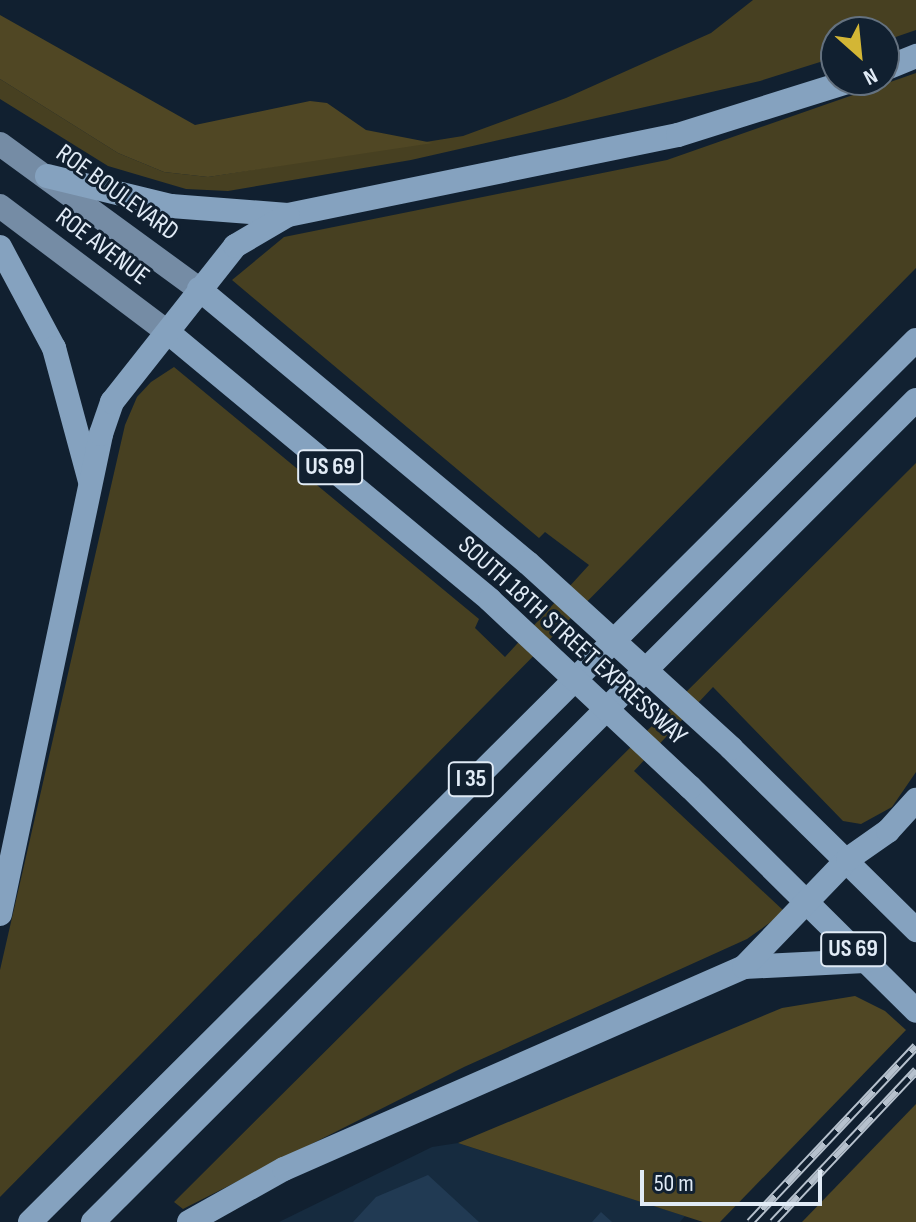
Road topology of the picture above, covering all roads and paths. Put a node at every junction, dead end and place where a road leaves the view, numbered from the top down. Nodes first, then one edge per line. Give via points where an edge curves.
1 (820, 91) edge
2 (0, 144) edge
3 (47, 176) junction
4 (0, 206) edge
5 (288, 215) junction
6 (0, 247) edge
7 (199, 289) junction
8 (170, 334) junction
9 (916, 340) edge
10 (916, 400) edge
11 (91, 488) junction
12 (916, 800) edge
13 (848, 859) junction
14 (809, 904) junction
15 (0, 914) edge
16 (916, 930) edge
17 (865, 961) junction
18 (744, 967) junction
19 (916, 1011) edge
20 (30, 1222) edge
21 (93, 1222) edge
22 (189, 1222) edge

1 - 5 highway via 678,135
2 - 3 main road, ROE BOULEVARD
3 - 5 highway via 171,206
3 - 7 main road, ROE BOULEVARD
4 - 8 main road, ROE AVENUE
5 - 7 highway via 235,246
6 - 11 highway via 54,348
7 - 8 highway
7 - 13 highway, SOUTH 18TH STREET EXPRESSWAY, bridge via 528,563
8 - 11 highway via 127,378 112,402
8 - 14 highway, SOUTH 18TH STREET EXPRESSWAY / US 69, bridge via 490,600
9 - 20 highway, I 35
10 - 21 highway, I 35
11 - 15 highway
12 - 13 highway via 888,831
13 - 14 highway
13 - 16 highway, SOUTH 18TH STREET EXPRESSWAY
14 - 17 highway, SOUTH 18TH STREET EXPRESSWAY / US 69
14 - 18 highway
17 - 18 highway
17 - 19 highway, SOUTH 18TH STREET EXPRESSWAY / US 69
18 - 22 highway via 284,1169

